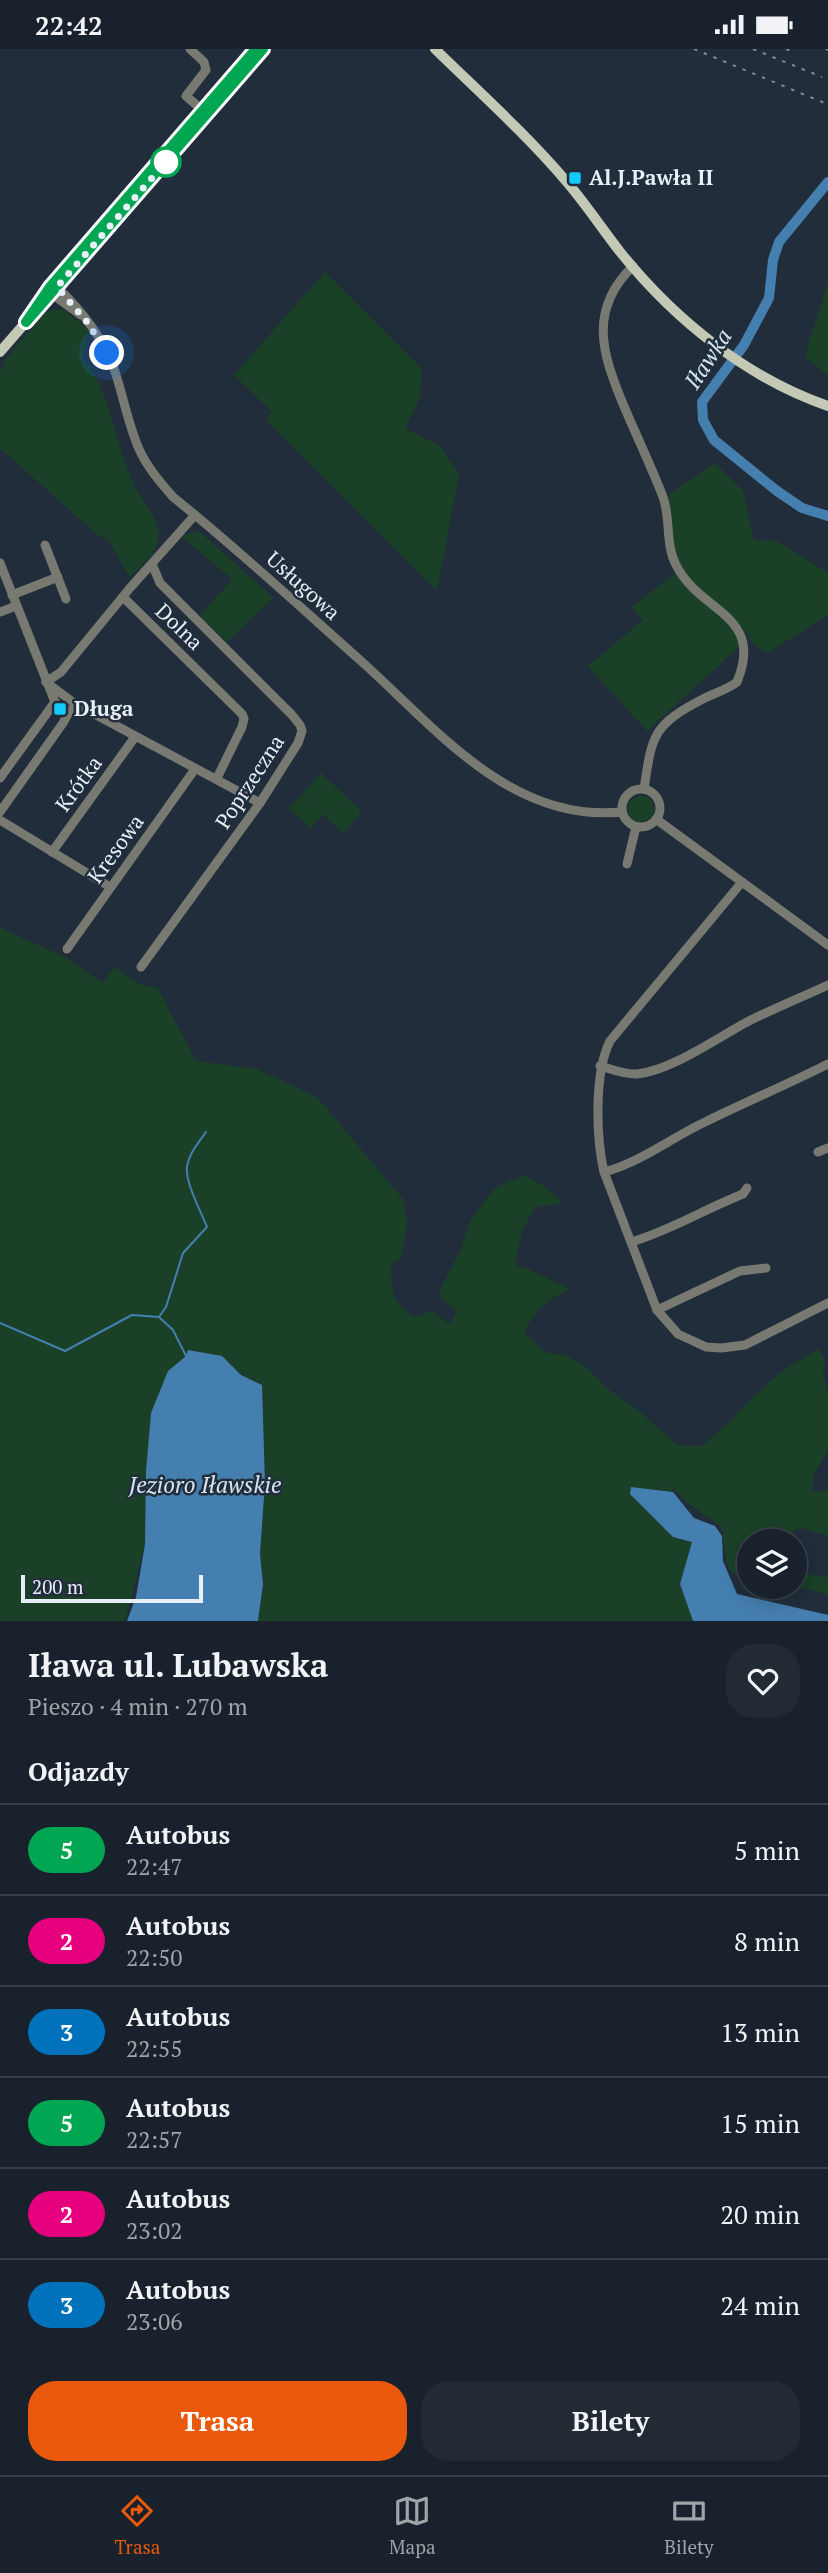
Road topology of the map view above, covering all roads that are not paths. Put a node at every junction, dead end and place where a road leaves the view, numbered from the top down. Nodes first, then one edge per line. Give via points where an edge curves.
1 (190, 49) edge
2 (256, 49) edge
3 (263, 49) edge
4 (435, 49) edge
5 (205, 113) junction
6 (633, 266) junction
7 (53, 289) junction
8 (0, 352) edge
9 (828, 406) edge
10 (195, 515) junction
11 (45, 545) dead end
12 (0, 563) edge
13 (152, 564) junction
14 (58, 577) junction
15 (12, 595) junction
16 (123, 597) junction
17 (66, 599) dead end
18 (16, 606) junction
19 (0, 612) edge
20 (46, 682) junction
21 (55, 702) junction
22 (74, 703) junction
23 (67, 714) junction
24 (135, 737) junction
25 (195, 769) junction
26 (0, 778) edge
27 (217, 778) junction
28 (644, 789) junction
29 (260, 803) junction
30 (0, 812) edge
31 (622, 813) junction
32 (656, 819) junction
33 (0, 820) edge
34 (636, 827) junction
35 (52, 852) junction
36 (627, 864) dead end
37 (742, 882) junction
38 (110, 887) junction
39 (828, 945) edge
40 (66, 949) dead end
41 (141, 967) dead end
42 (828, 985) edge
43 (828, 1064) edge
44 (600, 1066) junction
45 (828, 1148) edge
46 (818, 1152) dead end
47 (604, 1172) junction
48 (747, 1188) dead end
49 (631, 1242) junction
50 (766, 1268) dead end
51 (828, 1303) edge
52 (657, 1310) junction

1 - 5 street via 206,69 186,96
2 - 5 main road
3 - 5 main road
4 - 6 main road via 553,166
5 - 7 main road
6 - 9 main road via 679,314 736,361
6 - 28 street via 612,292 604,318 608,366 663,497 674,563 702,597 733,622 745,645 737,682 672,717 657,732 649,751
7 - 8 main road
7 - 10 street, Usługowa via 100,340 148,466
10 - 13 street
10 - 31 street, Usługowa via 387,684 453,749 503,783 540,800 591,813
11 - 14 street
12 - 15 street
13 - 16 street
13 - 29 street, Poprzeczna via 160,583 300,725 298,743
14 - 15 street
14 - 17 street
15 - 18 street
16 - 20 street via 61,672
16 - 27 street, Dolna via 242,714 242,727
18 - 19 street
18 - 20 street
20 - 21 street
20 - 22 street
21 - 23 street
21 - 26 street
22 - 23 street
22 - 24 street
23 - 30 street
24 - 25 street
24 - 35 street, Krótka
25 - 27 street
25 - 38 street, Kresowa
27 - 29 street
28 - 31 street via 626,796
28 - 32 street via 657,799
29 - 41 street, Poprzeczna
31 - 34 street
32 - 34 street
32 - 37 street
33 - 35 street
34 - 36 street
35 - 38 street
37 - 39 street
37 - 44 street via 610,1041
38 - 40 street, Kresowa
42 - 44 street via 647,1072 629,1074
43 - 47 street via 635,1161
44 - 47 street
45 - 46 street
47 - 49 street
48 - 49 street via 743,1194
49 - 52 street
50 - 52 street via 740,1271
51 - 52 street via 760,1340 721,1349 678,1334

